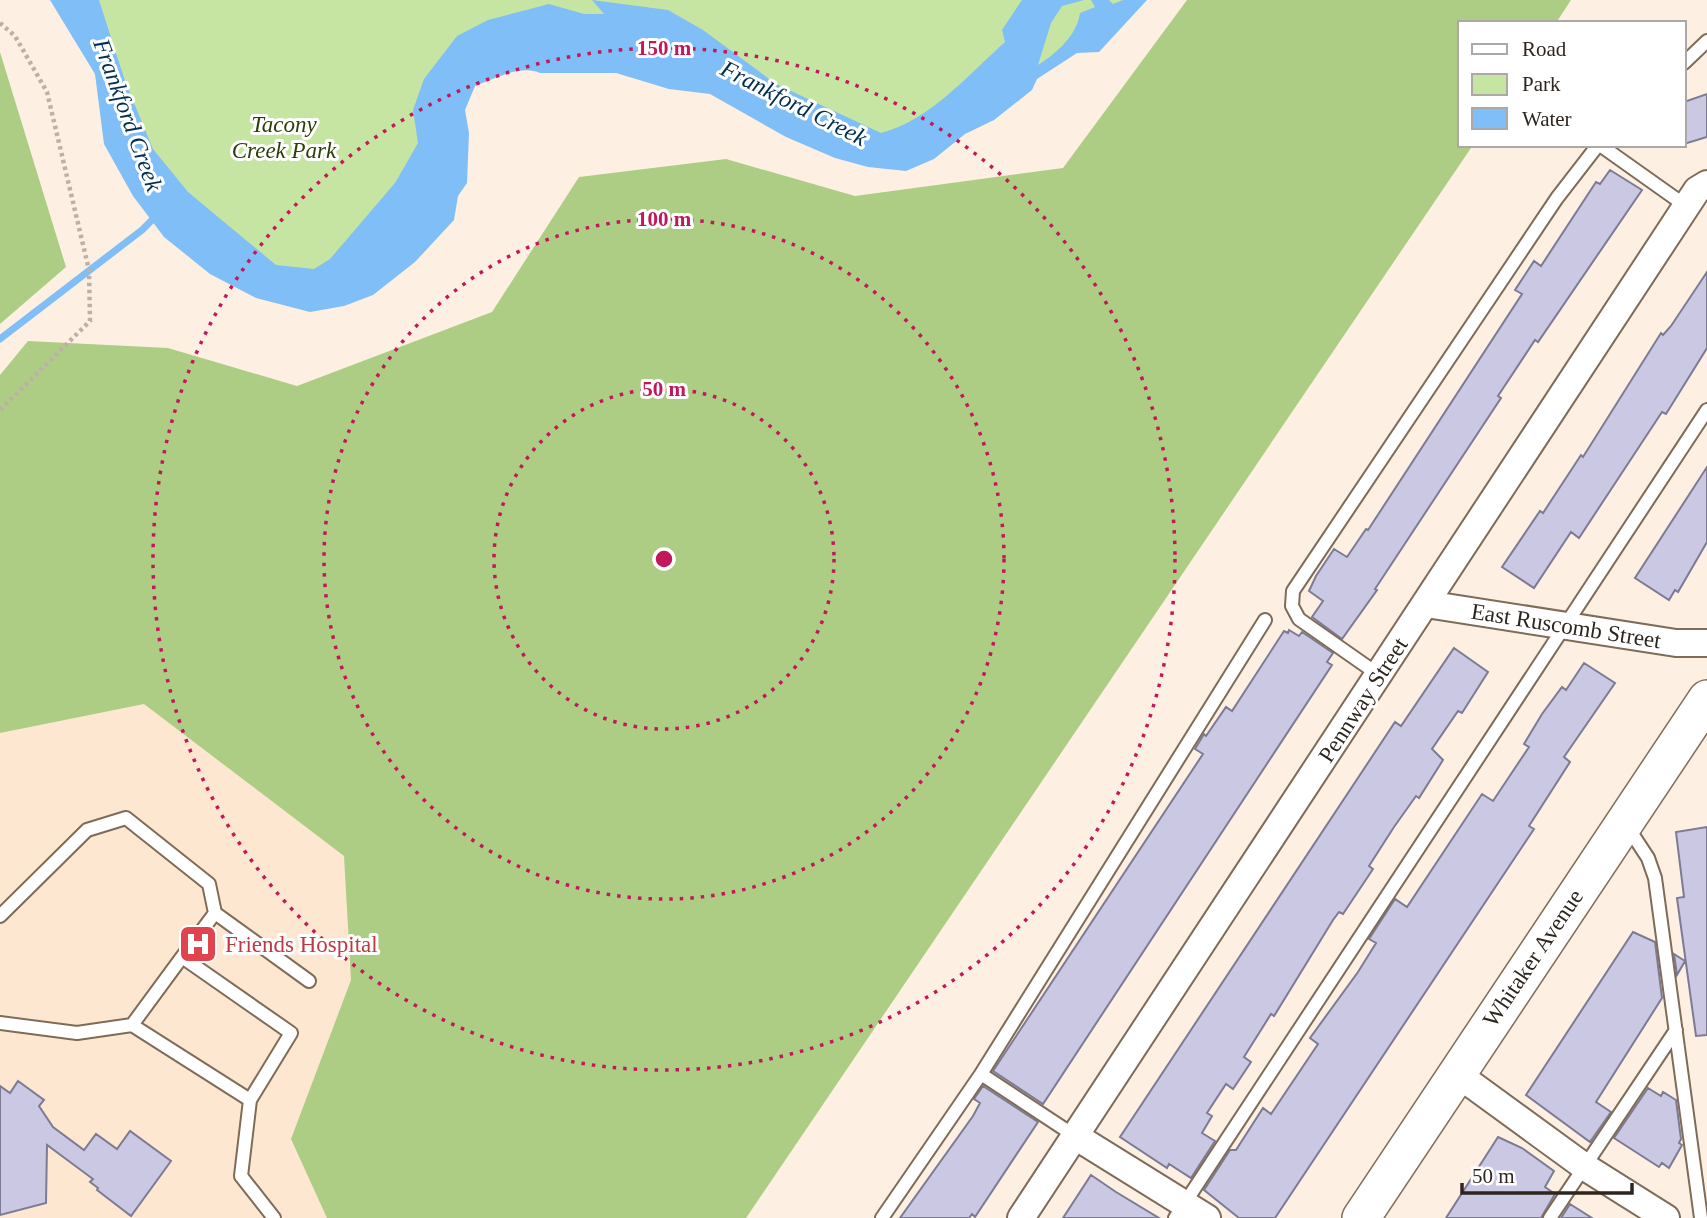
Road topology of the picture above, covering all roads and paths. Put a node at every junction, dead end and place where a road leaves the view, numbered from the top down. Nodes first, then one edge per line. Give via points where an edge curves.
1 (0, 23) edge
2 (1707, 41) edge
3 (1686, 61) edge
4 (1597, 147) edge
5 (1602, 147) edge
6 (1707, 184) edge
7 (1686, 206) junction
8 (0, 410) edge
9 (1707, 410) edge
10 (1426, 604) junction
11 (1265, 620) dead end
12 (1563, 626) junction
13 (1707, 643) edge
14 (1379, 675) junction
15 (1707, 699) edge
16 (1624, 822) junction
17 (215, 914) junction
18 (0, 916) edge
19 (182, 957) junction
20 (309, 981) dead end
21 (0, 1023) edge
22 (132, 1025) junction
23 (1676, 1030) junction
24 (1456, 1073) junction
25 (981, 1074) junction
26 (250, 1100) junction
27 (1075, 1136) junction
28 (1585, 1167) junction
29 (1180, 1211) edge
30 (274, 1218) edge
31 (882, 1218) edge
32 (1021, 1218) edge
33 (1207, 1218) edge
34 (1361, 1218) edge
35 (1550, 1218) edge
36 (1666, 1218) edge
37 (1700, 1218) edge

1 - 8 path via 15,36 47,92 89,270 90,321
2 - 3 lane
4 - 14 lane via 1557,198 1293,592 1292,606 1299,619
5 - 7 lane
6 - 7 street, Pennway Street
7 - 10 street, Pennway Street
9 - 12 lane
10 - 12 street, East Ruscomb Street
10 - 14 street, Pennway Street
11 - 25 lane
12 - 13 street, East Ruscomb Street via 1676,643
12 - 29 lane
14 - 27 street, Pennway Street
15 - 16 main road, Whitaker Avenue
16 - 23 lane via 1648,858 1655,878
16 - 24 main road, Whitaker Avenue
17 - 18 lane via 209,884 126,818 87,830
17 - 19 lane
17 - 20 lane
19 - 22 lane
19 - 26 lane via 292,1033
21 - 22 lane via 76,1033
22 - 26 lane
23 - 28 lane
23 - 37 lane
24 - 28 street
24 - 34 main road, Whitaker Avenue
25 - 27 lane
25 - 31 lane
26 - 30 lane via 242,1176
27 - 29 street
27 - 32 street, Pennway Street
28 - 35 lane
28 - 36 street
29 - 33 street

